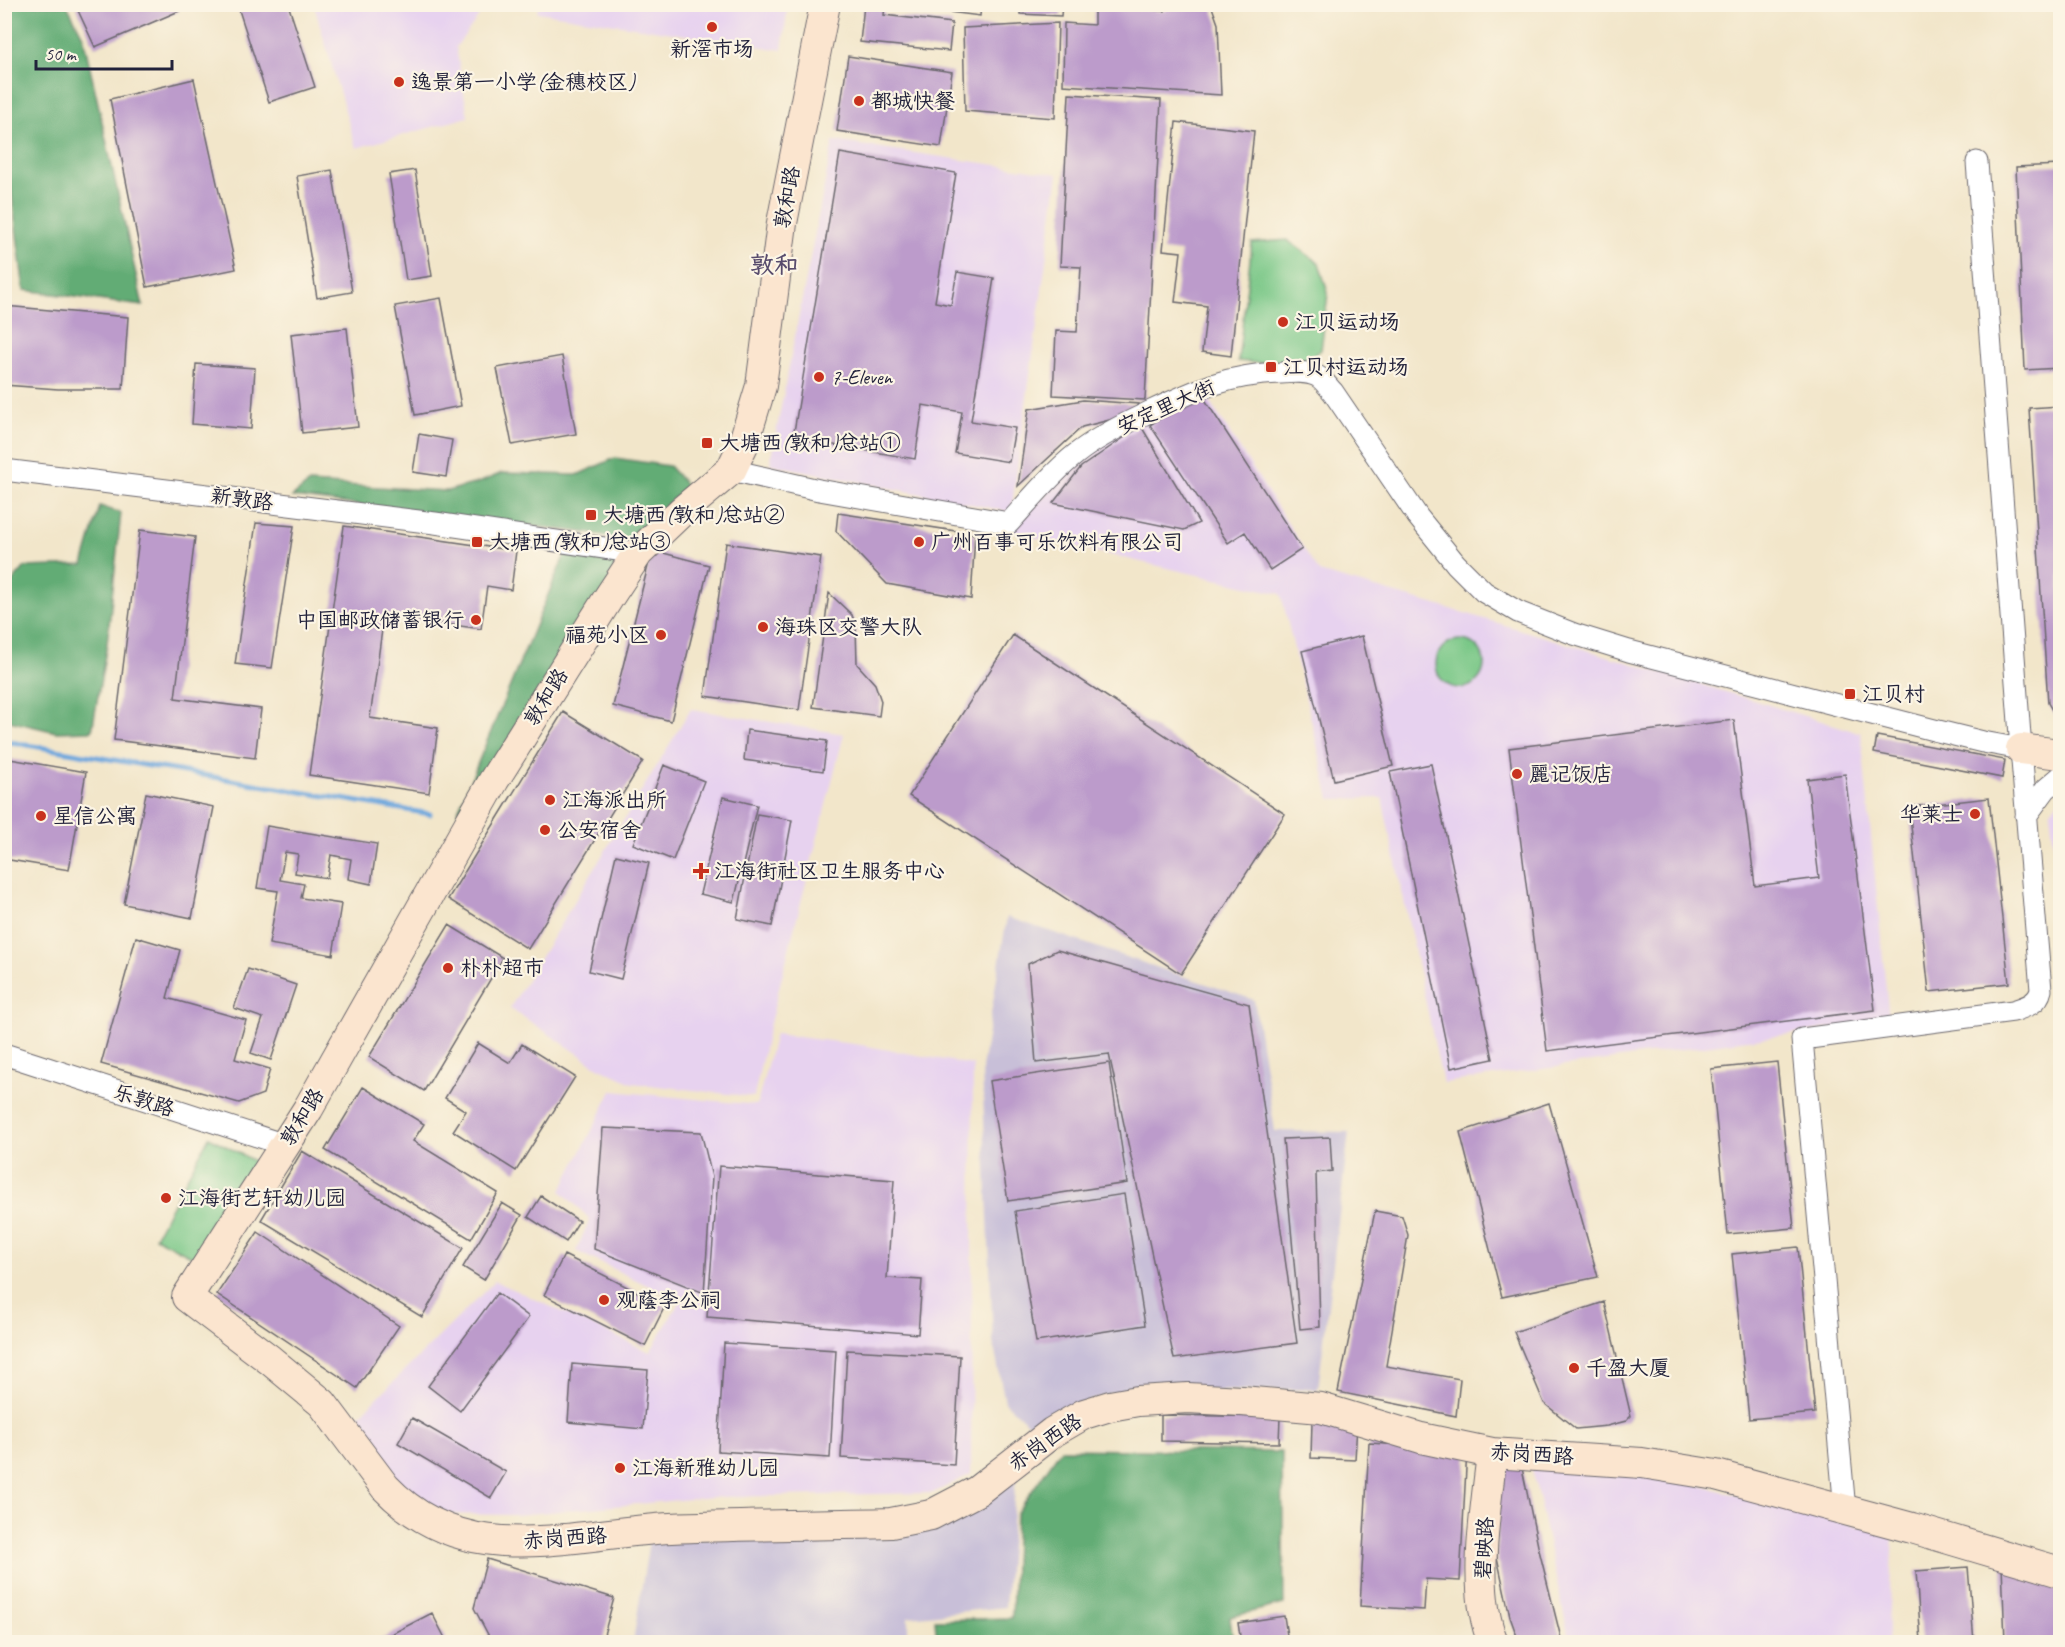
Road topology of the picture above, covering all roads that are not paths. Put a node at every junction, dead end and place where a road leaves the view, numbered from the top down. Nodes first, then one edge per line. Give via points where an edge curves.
1 (825, 4) edge
2 (1977, 162) dead end
3 (4, 470) edge
4 (731, 470) junction
5 (638, 553) junction
6 (2021, 749) junction
7 (2061, 754) edge
8 (2061, 777) edge
9 (2026, 816) junction
10 (4, 1054) edge
11 (285, 1145) junction
12 (187, 1298) joint
13 (1492, 1453) junction
14 (1845, 1510) junction
15 (2061, 1572) edge
16 (1493, 1642) edge

1 - 4 street, 敦和路 via 782,223 761,386
2 - 6 street
3 - 5 street, 新敦路
4 - 5 street, 敦和路
4 - 6 street, 安定里大街 via 1009,523 1075,454 1132,420 1192,391 1234,377 1307,373 1319,377 1333,392 1418,518 1470,579 1518,612 1629,651
5 - 11 street, 敦和路 via 494,780
6 - 7 street
6 - 9 street
8 - 9 street via 2046,789
9 - 14 street via 2040,997 2013,1011 1802,1039
10 - 11 street, 乐敦路
11 - 12 street, 敦和路
12 - 13 street, 赤岗西路 via 322,1403 385,1487 410,1510 434,1524 475,1538 516,1543 669,1528 909,1521 931,1515 977,1491 1053,1432 1084,1414 1138,1401 1188,1398 1321,1408 1421,1438
13 - 14 street, 赤岗西路 via 1642,1463 1716,1475
13 - 16 street, 碧映路 via 1482,1589
14 - 15 street, 赤岗西路

